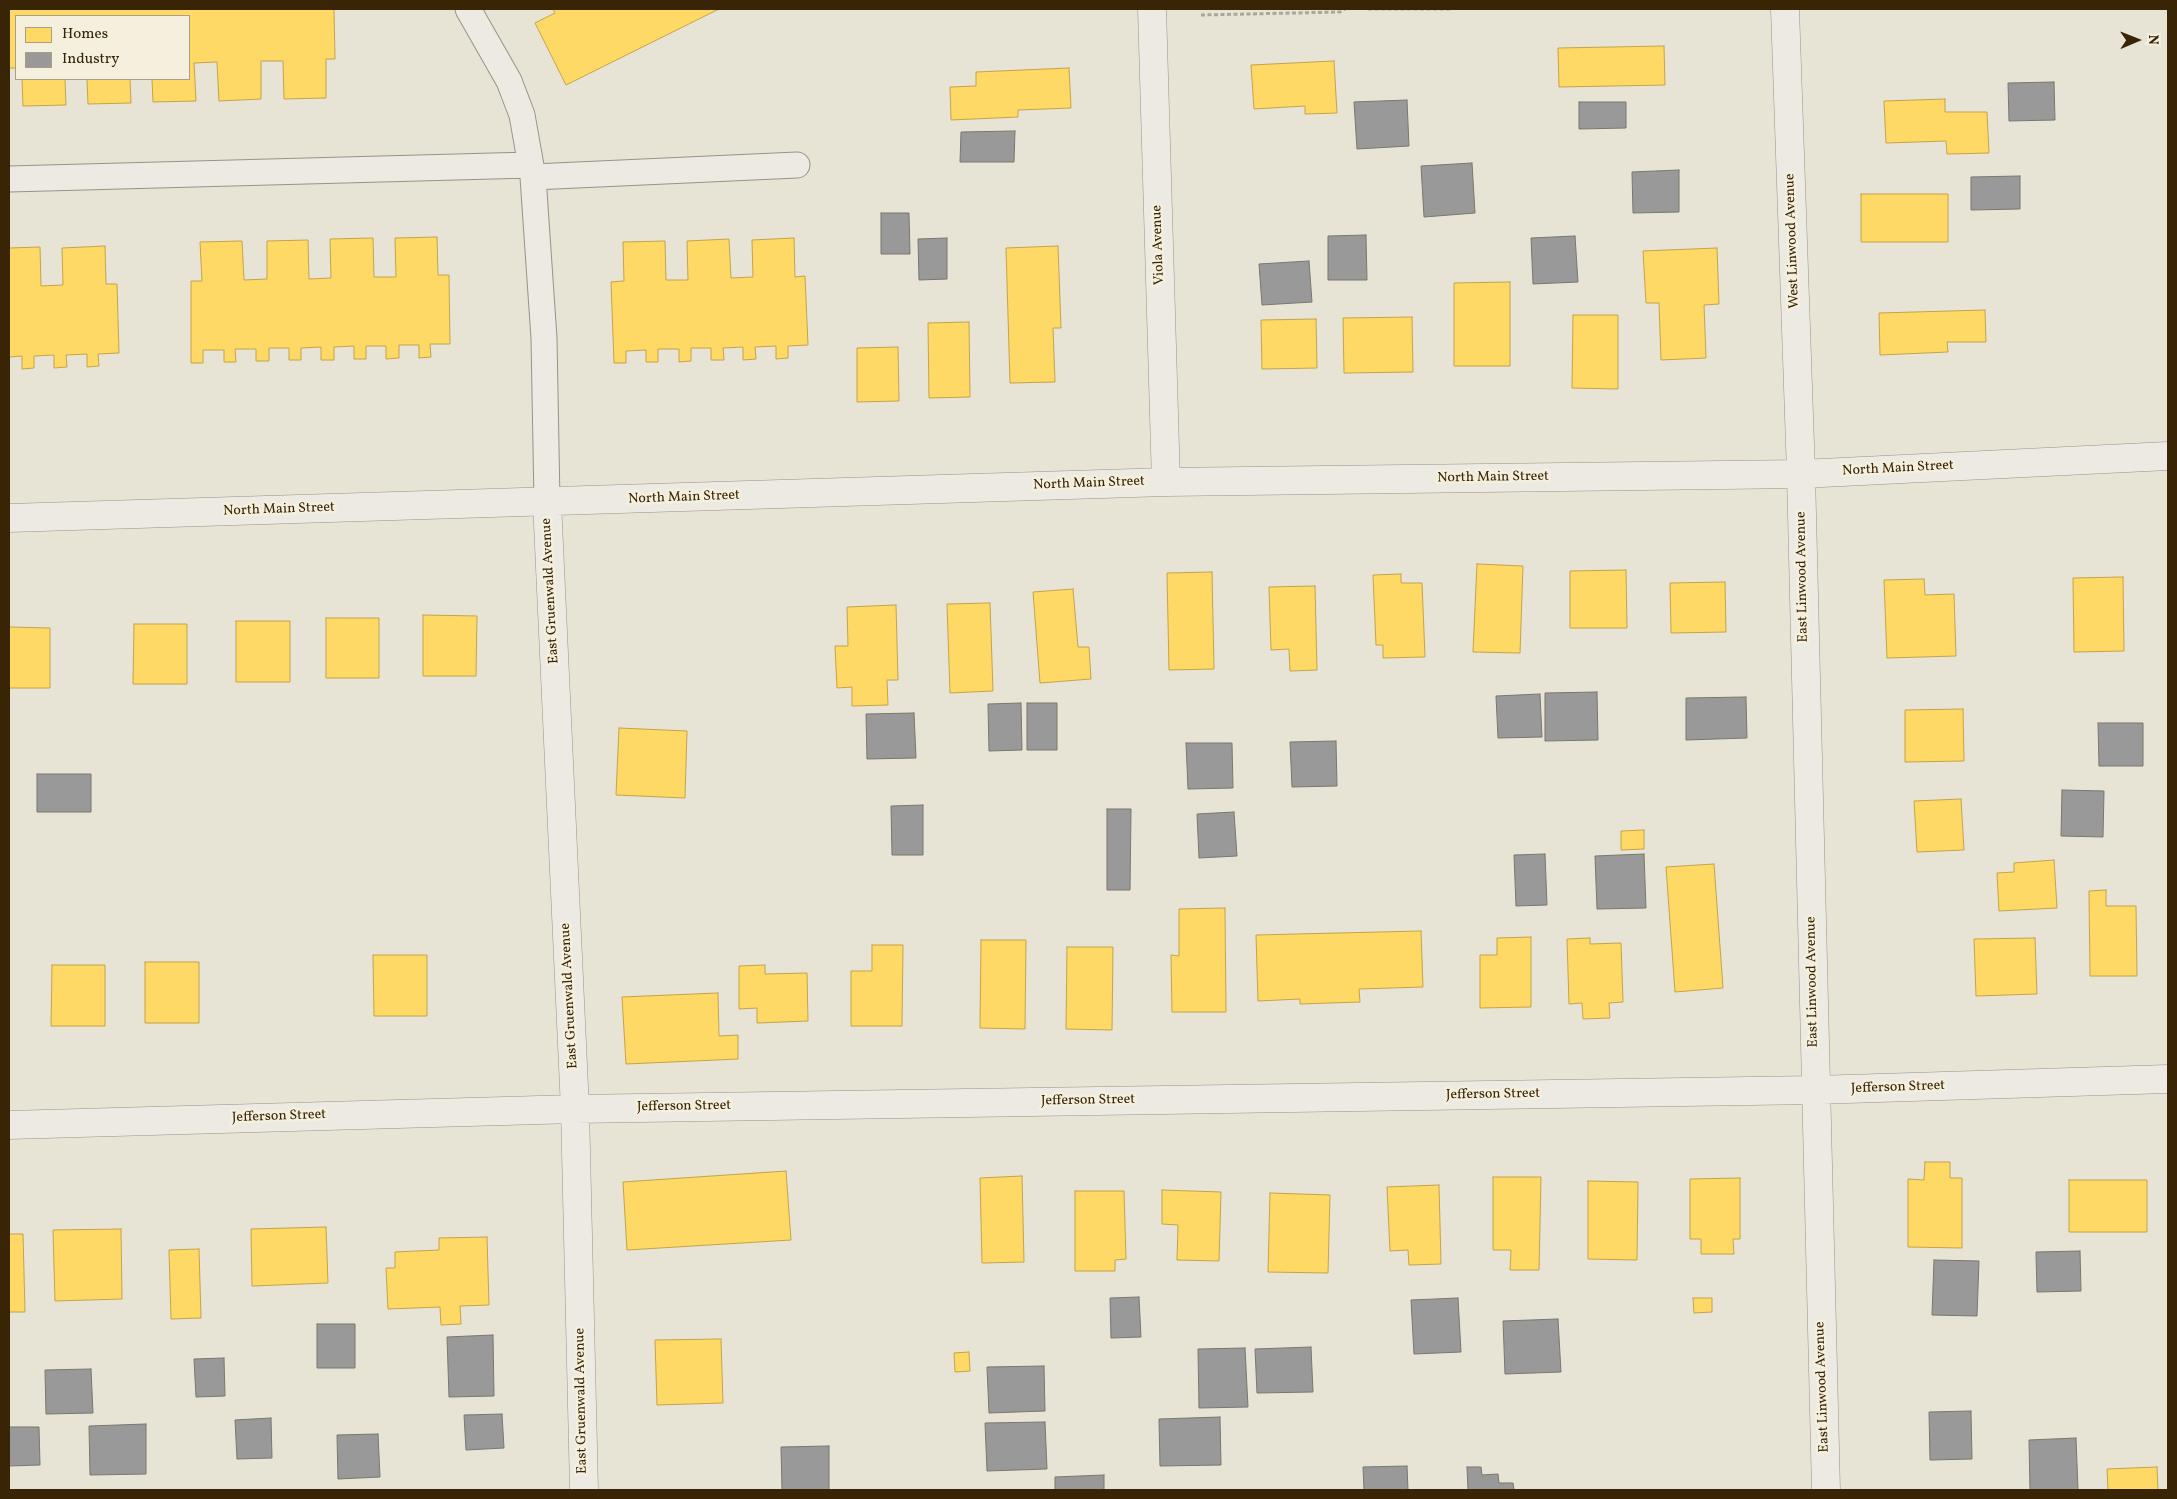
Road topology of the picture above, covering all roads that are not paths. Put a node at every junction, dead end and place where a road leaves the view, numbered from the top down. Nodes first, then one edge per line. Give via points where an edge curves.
1 (468, 9) edge
2 (1152, 9) edge
3 (1785, 9) edge
4 (797, 165) dead end
5 (531, 171) junction
6 (9, 180) edge
7 (2168, 456) edge
8 (1801, 474) junction
9 (1166, 482) junction
10 (546, 502) junction
11 (9, 518) edge
12 (2168, 1079) edge
13 (1815, 1090) junction
14 (575, 1109) junction
15 (9, 1125) edge
16 (584, 1490) edge
17 (1826, 1490) edge

1 - 5 lane via 510,81 522,115
2 - 9 street, Viola Avenue
3 - 8 street, West Linwood Avenue
4 - 5 lane
5 - 6 lane
5 - 10 lane via 544,338
7 - 8 street, North Main Street
8 - 9 street, North Main Street
8 - 13 street, East Linwood Avenue
9 - 10 street, North Main Street
10 - 11 street, North Main Street
10 - 14 street, East Gruenwald Avenue
12 - 13 street, Jefferson Street
13 - 14 street, Jefferson Street
13 - 17 street, East Linwood Avenue
14 - 15 street, Jefferson Street
14 - 16 street, East Gruenwald Avenue

